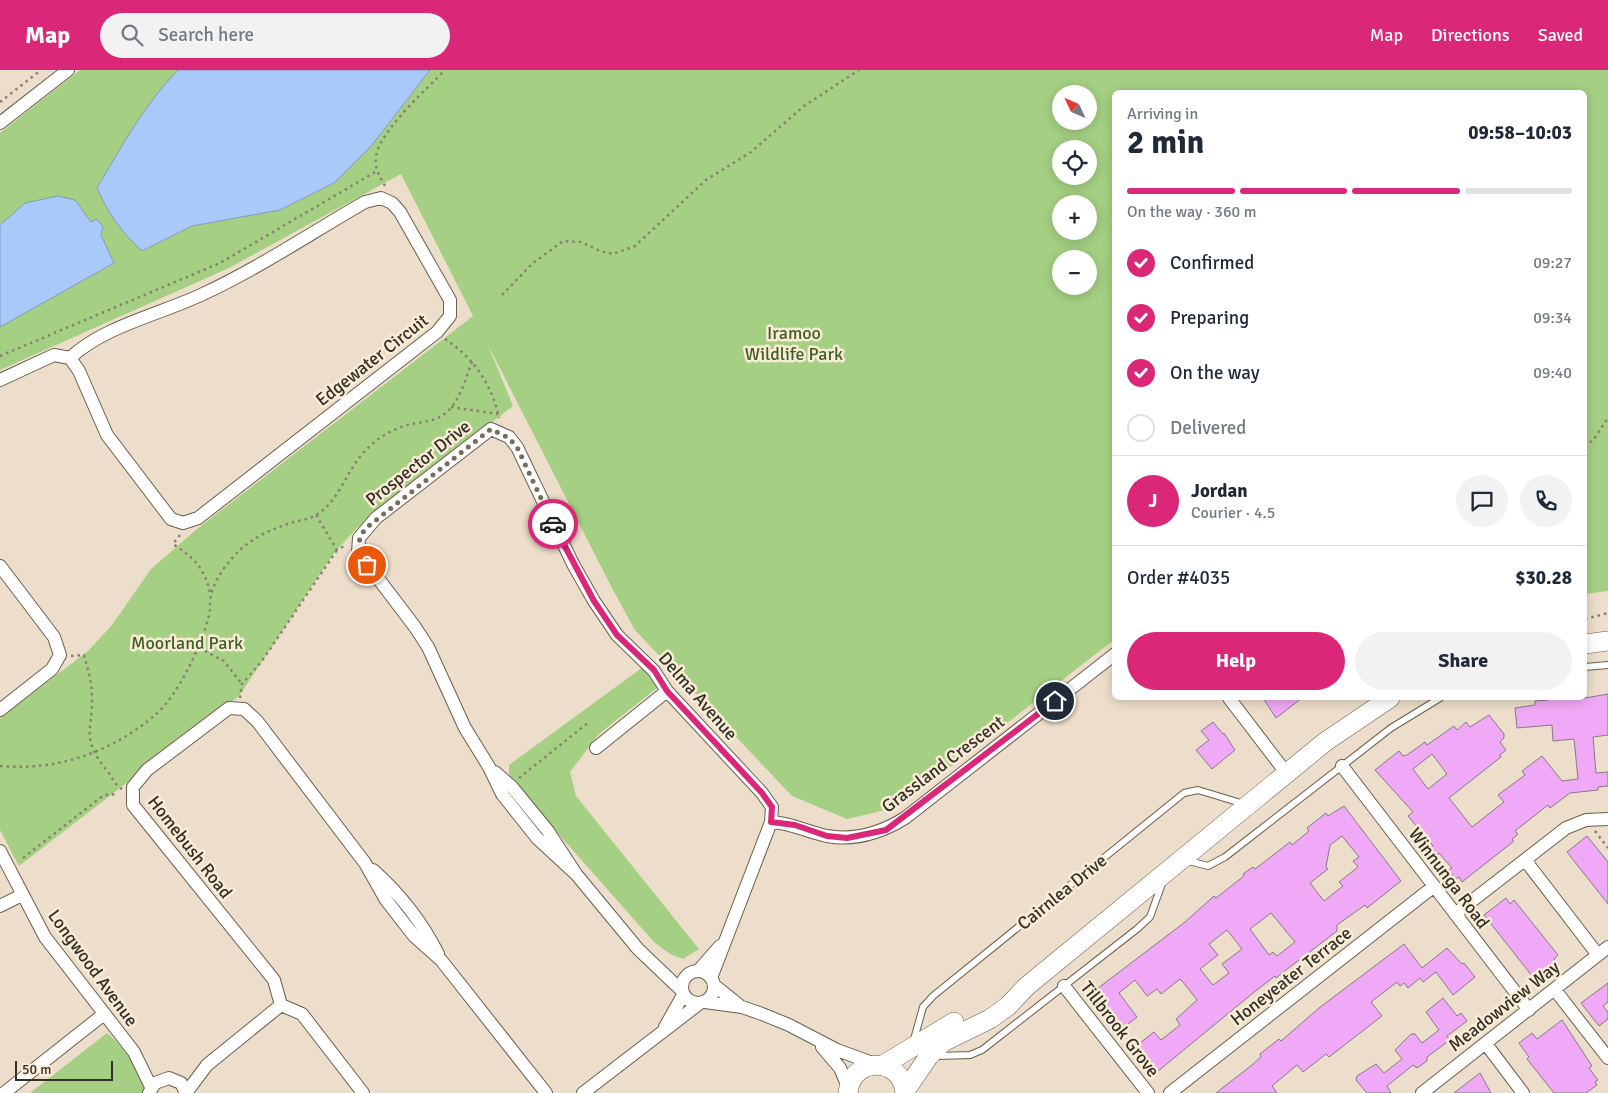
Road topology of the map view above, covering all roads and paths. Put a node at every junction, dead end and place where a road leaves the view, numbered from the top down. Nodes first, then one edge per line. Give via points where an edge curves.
1 (41, 70) edge
2 (68, 70) edge
3 (445, 70) edge
4 (859, 70) edge
5 (0, 102) edge
6 (0, 123) edge
7 (378, 171) junction
8 (386, 188) dead end
9 (502, 295) dead end
10 (442, 337) dead end
11 (0, 356) edge
12 (70, 358) junction
13 (472, 362) junction
14 (0, 380) edge
15 (451, 407) junction
16 (498, 414) junction
17 (499, 418) dead end
18 (1608, 418) edge
19 (501, 432) joint
20 (1587, 445) edge
21 (316, 515) junction
22 (181, 534) dead end
23 (349, 545) dead end
24 (337, 550) junction
25 (0, 566) edge
26 (211, 595) junction
27 (1608, 613) edge
28 (1587, 618) edge
29 (1608, 641) edge
30 (1587, 644) edge
31 (199, 648) junction
32 (71, 656) dead end
33 (1112, 656) edge
34 (1608, 665) edge
35 (1587, 667) edge
36 (242, 684) junction
37 (667, 691) junction
38 (239, 700) dead end
39 (1231, 700) edge
40 (1387, 700) edge
41 (1437, 700) edge
42 (0, 710) edge
43 (589, 722) dead end
44 (596, 748) dead end
45 (94, 753) junction
46 (0, 766) edge
47 (1342, 766) junction
48 (1287, 774) junction
49 (518, 779) dead end
50 (117, 794) dead end
51 (133, 797) junction
52 (1250, 805) junction
53 (1608, 819) edge
54 (1586, 820) junction
55 (771, 822) junction
56 (1608, 848) edge
57 (0, 851) edge
58 (23, 858) dead end
59 (1183, 860) junction
60 (1525, 860) junction
61 (1165, 875) junction
62 (1433, 887) junction
63 (22, 894) junction
64 (0, 906) edge
65 (1455, 914) junction
66 (725, 940) junction
67 (1603, 951) edge
68 (651, 962) junction
69 (694, 972) junction
70 (713, 981) junction
71 (1027, 986) junction
72 (1064, 986) junction
73 (1555, 990) junction
74 (682, 993) junction
75 (703, 1002) junction
76 (281, 1005) junction
77 (742, 1007) junction
78 (1529, 1010) junction
79 (104, 1014) junction
80 (663, 1031) junction
81 (813, 1038) junction
82 (1486, 1044) junction
83 (911, 1049) junction
84 (134, 1052) junction
85 (929, 1056) junction
86 (1608, 1058) edge
87 (879, 1064) junction
88 (207, 1065) junction
89 (171, 1079) junction
90 (150, 1090) edge
91 (848, 1090) edge
92 (905, 1092) edge
93 (4, 1093) edge
94 (186, 1093) edge
95 (363, 1093) edge
96 (546, 1093) edge
97 (583, 1093) edge
98 (1148, 1093) edge
99 (1170, 1093) edge
100 (1422, 1093) edge
101 (1523, 1093) edge

1 - 5 path
2 - 6 street
3 - 7 path via 407,108 381,144 375,159
4 - 9 path via 804,106 751,152 706,180 635,246 614,254 580,242 563,241 532,264
7 - 8 path
7 - 11 path via 220,263
10 - 13 path
12 - 12 street, Edgewater Circuit via 96,338 229,281 373,199 388,200 400,212 450,300 450,316 437,332 192,522 171,519 121,455 100,421 79,370
12 - 14 street via 54,355
13 - 15 path
13 - 16 path via 494,397
15 - 16 path
15 - 21 path via 447,413 428,422 402,426 381,437 363,453 334,497
16 - 17 path
18 - 20 path
19 - 37 street, Delma Avenue via 517,447 594,601 617,635 654,670
19 - 68 street, Prospector Drive via 486,431 384,511 359,538 358,552 428,647 465,728 489,767 512,787 548,831 576,874
21 - 24 path
21 - 26 path via 273,528 241,549 221,574
22 - 26 path via 173,544 202,568
23 - 24 path
24 - 36 path via 262,661
25 - 42 street via 54,636 60,654 52,669
26 - 31 path via 210,613
27 - 28 path
29 - 30 street
31 - 36 path via 224,661
31 - 45 path via 186,673 155,716
32 - 45 path via 84,655 88,671 92,700 88,731
33 - 55 street, Grassland Crescent via 886,830 847,838
34 - 35 lane
36 - 38 path
37 - 44 street
37 - 55 street, Delma Avenue via 770,802
39 - 48 street
40 - 48 street via 1325,742
41 - 47 lane via 1391,728
43 - 49 path
45 - 46 path via 41,767
45 - 51 path via 115,784
47 - 59 lane via 1225,857 1208,866
47 - 62 street, Winnunga Road
48 - 52 street
50 - 58 path via 104,795
51 - 76 street, Homebush Road via 133,805 274,980
51 - 96 street, Homebush Road via 133,787 147,770 230,708 244,709 257,721 365,863 397,891 425,928 441,960
52 - 59 street
52 - 83 lane, Cairnlea Drive via 1198,790 1184,794 933,996 923,1007
53 - 54 street
54 - 56 path
54 - 60 street via 1566,828
55 - 66 street
57 - 63 street, Longwood Avenue
59 - 61 street
60 - 65 street
60 - 67 street
61 - 71 street
61 - 72 lane via 1150,917
62 - 65 street, Winnunga Road
62 - 99 street, Honeyeater Terrace
63 - 64 street
63 - 79 street, Longwood Avenue via 45,937
65 - 78 street, Winnunga Road
66 - 69 street
66 - 70 street
67 - 73 street, Meadowview Way
68 - 69 street, Prospector Drive via 674,971
68 - 74 street, Prospector Drive
69 - 70 street
69 - 74 street via 683,980
70 - 75 street via 712,994
70 - 77 street
71 - 83 street via 956,1021
71 - 85 street via 1008,1006 943,1042
72 - 85 lane via 982,1050 970,1056
72 - 98 street, Tillbrook Grove
73 - 78 street, Meadowview Way
73 - 86 street
74 - 75 street via 690,1002
74 - 80 street
75 - 77 street
75 - 80 street
76 - 88 street
76 - 95 street via 302,1014
77 - 81 street
78 - 82 street, Meadowview Way
79 - 84 street, Longwood Avenue
79 - 93 street
80 - 97 street
81 - 87 street via 836,1050
81 - 91 street via 840,1068
82 - 100 street, Meadowview Way
82 - 101 street
83 - 87 street
84 - 89 street, Longwood Avenue
84 - 90 street, Longwood Avenue
85 - 92 street
87 - 91 street via 858,1071
87 - 92 street via 898,1074
88 - 89 street
88 - 94 street
89 - 90 street via 155,1083
89 - 94 street, Longwood Avenue via 181,1083

